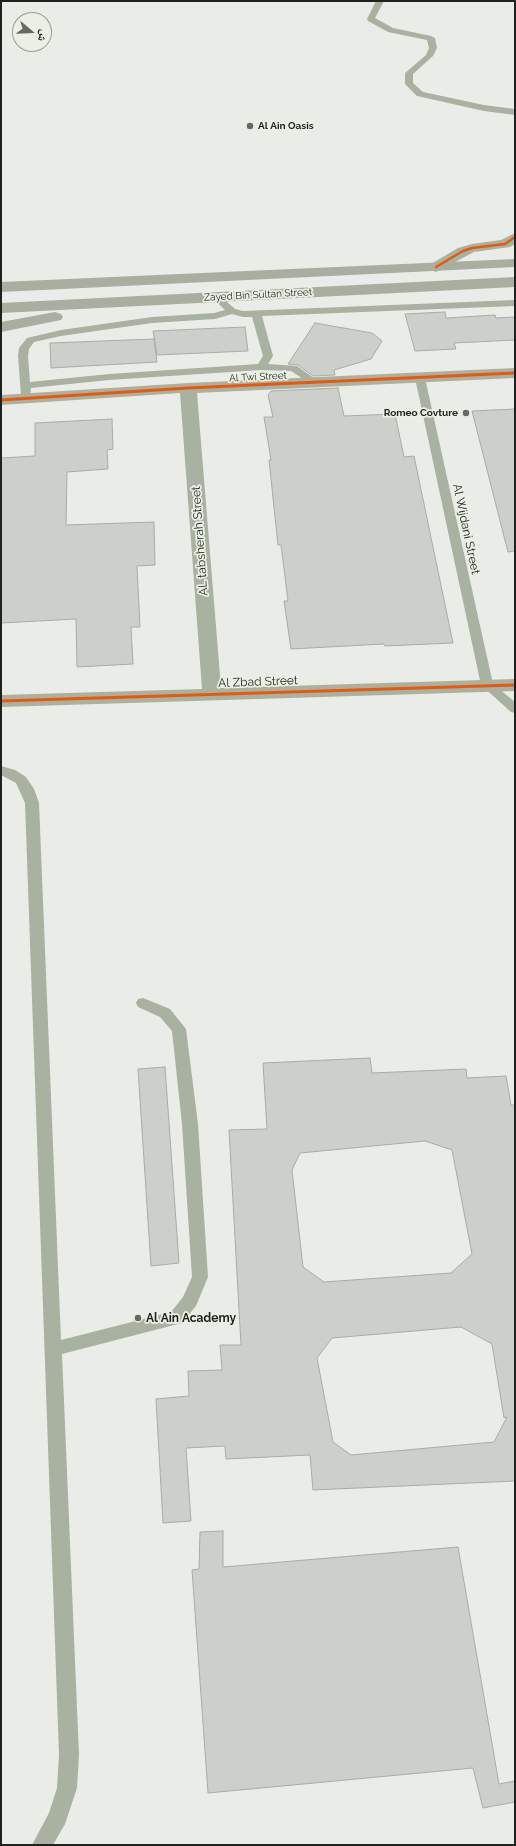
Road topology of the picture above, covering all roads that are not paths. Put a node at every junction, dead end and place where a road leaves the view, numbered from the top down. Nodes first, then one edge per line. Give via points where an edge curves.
1 (380, 1) edge
2 (515, 112) edge
3 (512, 242) edge
4 (515, 263) edge
5 (436, 267) junction
6 (515, 282) edge
7 (1, 287) edge
8 (216, 297) junction
9 (120, 302) junction
10 (515, 303) edge
11 (1, 308) edge
12 (232, 311) junction
13 (257, 315) junction
14 (1, 327) edge
15 (261, 367) junction
16 (515, 373) edge
17 (420, 378) junction
18 (314, 382) junction
19 (188, 388) junction
20 (26, 392) junction
21 (1, 400) edge
22 (515, 685) edge
23 (487, 686) junction
24 (212, 694) junction
25 (1, 701) edge
26 (515, 709) edge
27 (1, 770) edge
28 (143, 1003) dead end
29 (52, 1349) junction
30 (42, 1845) edge

1 - 2 lane via 372,20 391,30 431,38 433,48 429,56 409,73 409,84 420,94
3 - 5 street via 468,249
4 - 5 highway, Zayed Bin Sultan Street
5 - 7 highway, Zayed Bin Sultan Street
6 - 8 highway, Zayed Bin Sultan Street
8 - 9 highway, Zayed Bin Sultan Street
8 - 12 lane
9 - 11 highway, Zayed Bin Sultan Street
9 - 14 highway via 68,315
10 - 13 lane
12 - 13 lane
12 - 20 lane via 215,316 152,320 61,333 31,340 24,348 23,356
13 - 15 lane via 268,356
15 - 18 lane via 293,368
15 - 20 lane via 109,377
16 - 17 street, Al Twi Street
17 - 18 street, Al Twi Street
17 - 23 lane, Al Wijdani Street
18 - 19 street, Al Twi Street
19 - 20 street, Al Twi Street
19 - 24 street, AL tabsherah Street
20 - 21 street, Al Twi Street
22 - 23 street, Al Zbad Street
23 - 24 street, Al Zbad Street
23 - 26 lane
24 - 25 street, Al Zbad Street
27 - 29 lane via 21,780 32,802
28 - 29 lane via 165,1013 179,1029 190,1124 200,1277 190,1301 176,1318
29 - 30 lane via 69,1755 67,1788 58,1817

